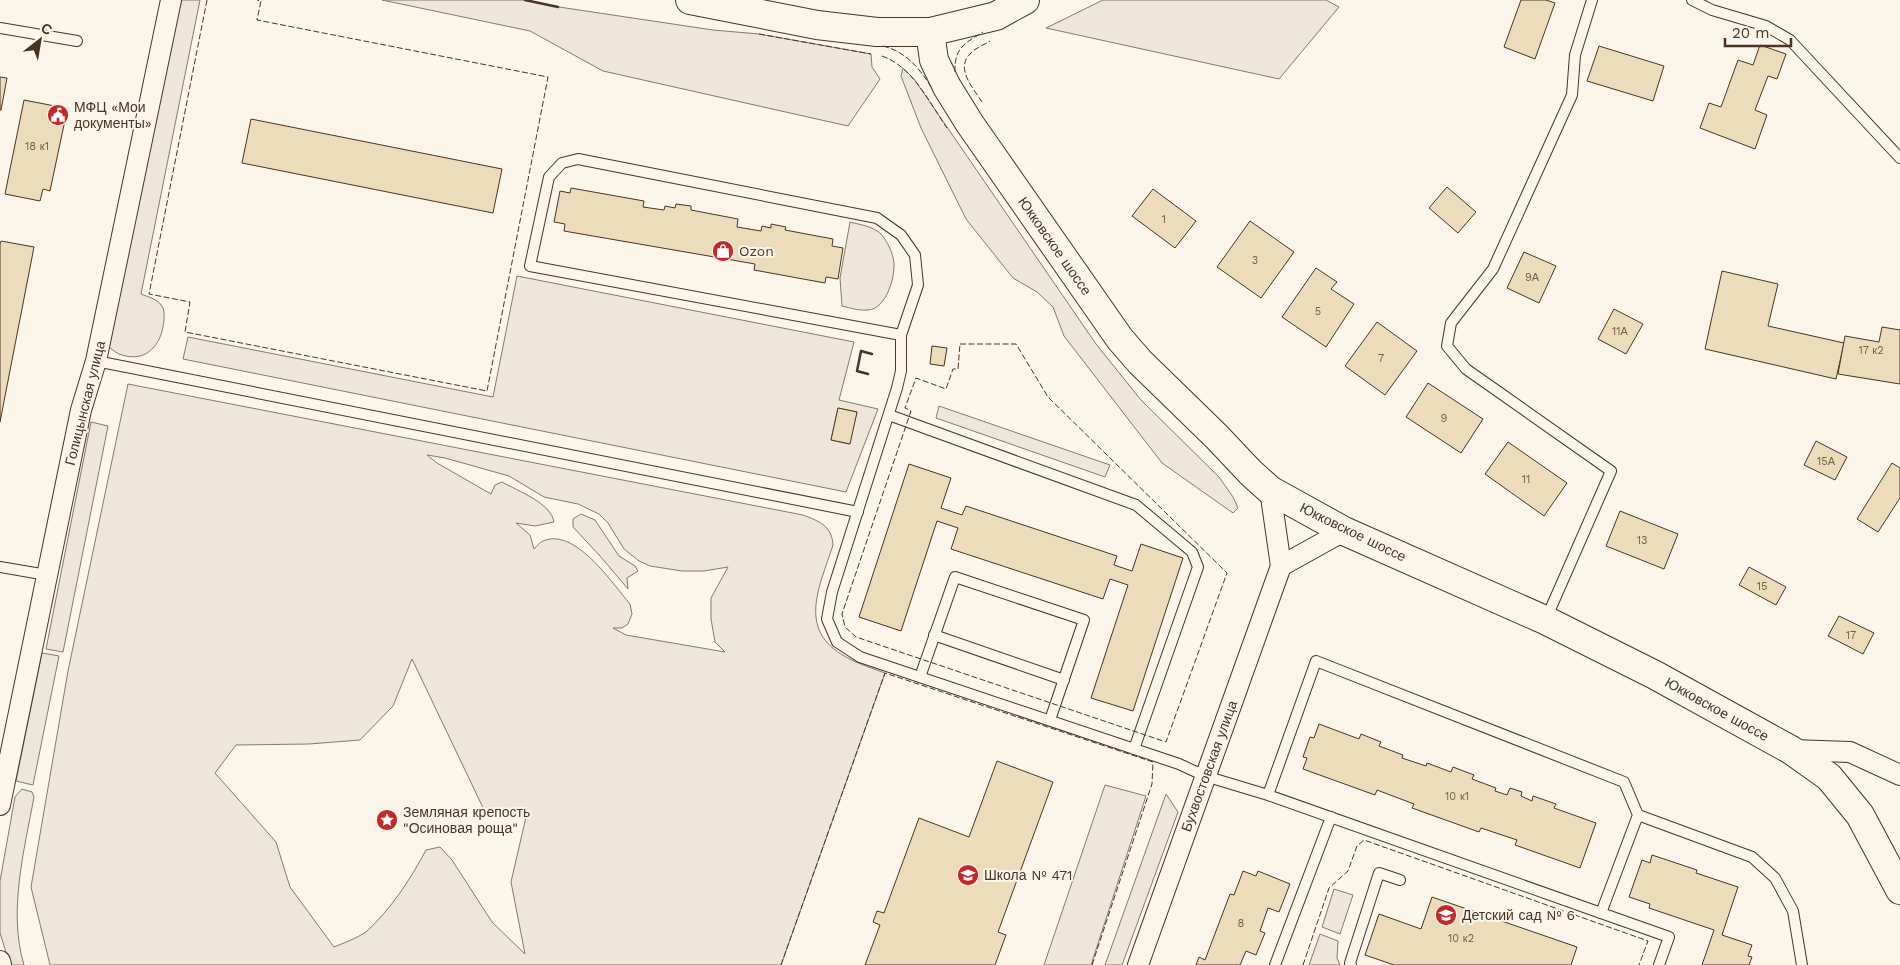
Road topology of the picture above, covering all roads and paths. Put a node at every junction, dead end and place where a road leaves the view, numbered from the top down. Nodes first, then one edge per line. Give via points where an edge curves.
1 (171, 0) edge
2 (690, 0) edge
3 (1025, 0) edge
4 (1592, 0) edge
5 (1692, 0) edge
6 (0, 28) edge
7 (930, 32) junction
8 (77, 42) dead end
9 (1900, 158) edge
10 (901, 335) junction
11 (96, 361) junction
12 (889, 415) junction
13 (1270, 490) junction
14 (858, 512) junction
15 (1344, 531) junction
16 (1281, 566) junction
17 (0, 567) edge
18 (46, 575) junction
19 (1545, 620) junction
20 (934, 635) junction
21 (920, 677) junction
22 (1064, 680) junction
23 (1050, 720) junction
24 (1134, 749) junction
25 (1791, 750) junction
26 (1900, 775) edge
27 (1205, 776) junction
28 (1268, 794) junction
29 (0, 805) edge
30 (1638, 815) junction
31 (1331, 817) junction
32 (1400, 880) dead end
33 (1900, 890) edge
34 (1601, 913) junction
35 (0, 961) edge
36 (1, 965) edge
37 (1138, 965) edge
38 (1275, 965) edge
39 (1351, 965) edge
40 (1659, 965) edge
41 (1802, 965) edge

1 - 11 street, Голицынская улица
2 - 7 main road via 817,25 877,32
3 - 7 main road via 996,16
4 - 19 lane via 1575,55 1572,95 1494,269 1450,323 1447,346 1466,369 1611,471
5 - 9 lane via 1712,10 1766,26 1790,40
6 - 8 lane
7 - 13 main road, Юкковское шоссе via 934,60 947,87 1120,339
10 - 10 lane via 918,285 915,255 901,235 878,218 578,158 562,163 549,177 530,266
10 - 12 lane via 901,370
11 - 14 lane
11 - 18 street, Голицынская улица via 81,410
12 - 14 lane
12 - 24 lane via 1136,504 1192,552 1198,568
13 - 15 main road, Юкковское шоссе
13 - 16 street, Бухвостовская улица
14 - 21 lane via 832,592 827,619 837,642 860,657
15 - 16 street
15 - 19 main road, Юкковское шоссе
16 - 27 street, Бухвостовская улица
17 - 18 lane
18 - 29 street, Голицынская улица
19 - 25 main road, Юкковское шоссе via 1655,674
20 - 21 lane
20 - 22 lane
20 - 22 lane via 955,577 1084,620
21 - 23 lane
22 - 23 lane
23 - 24 lane
24 - 27 lane
25 - 26 street via 1850,752
25 - 33 main road, Юкковское шоссе via 1829,777 1860,815
27 - 28 lane
27 - 37 street, Бухвостовская улица
28 - 30 lane via 1316,661 1624,782
28 - 31 lane
30 - 34 lane
30 - 41 lane via 1752,857 1775,878 1793,911
31 - 34 lane
31 - 38 lane
32 - 39 lane via 1379,873
34 - 40 lane via 1669,937
35 - 36 street

